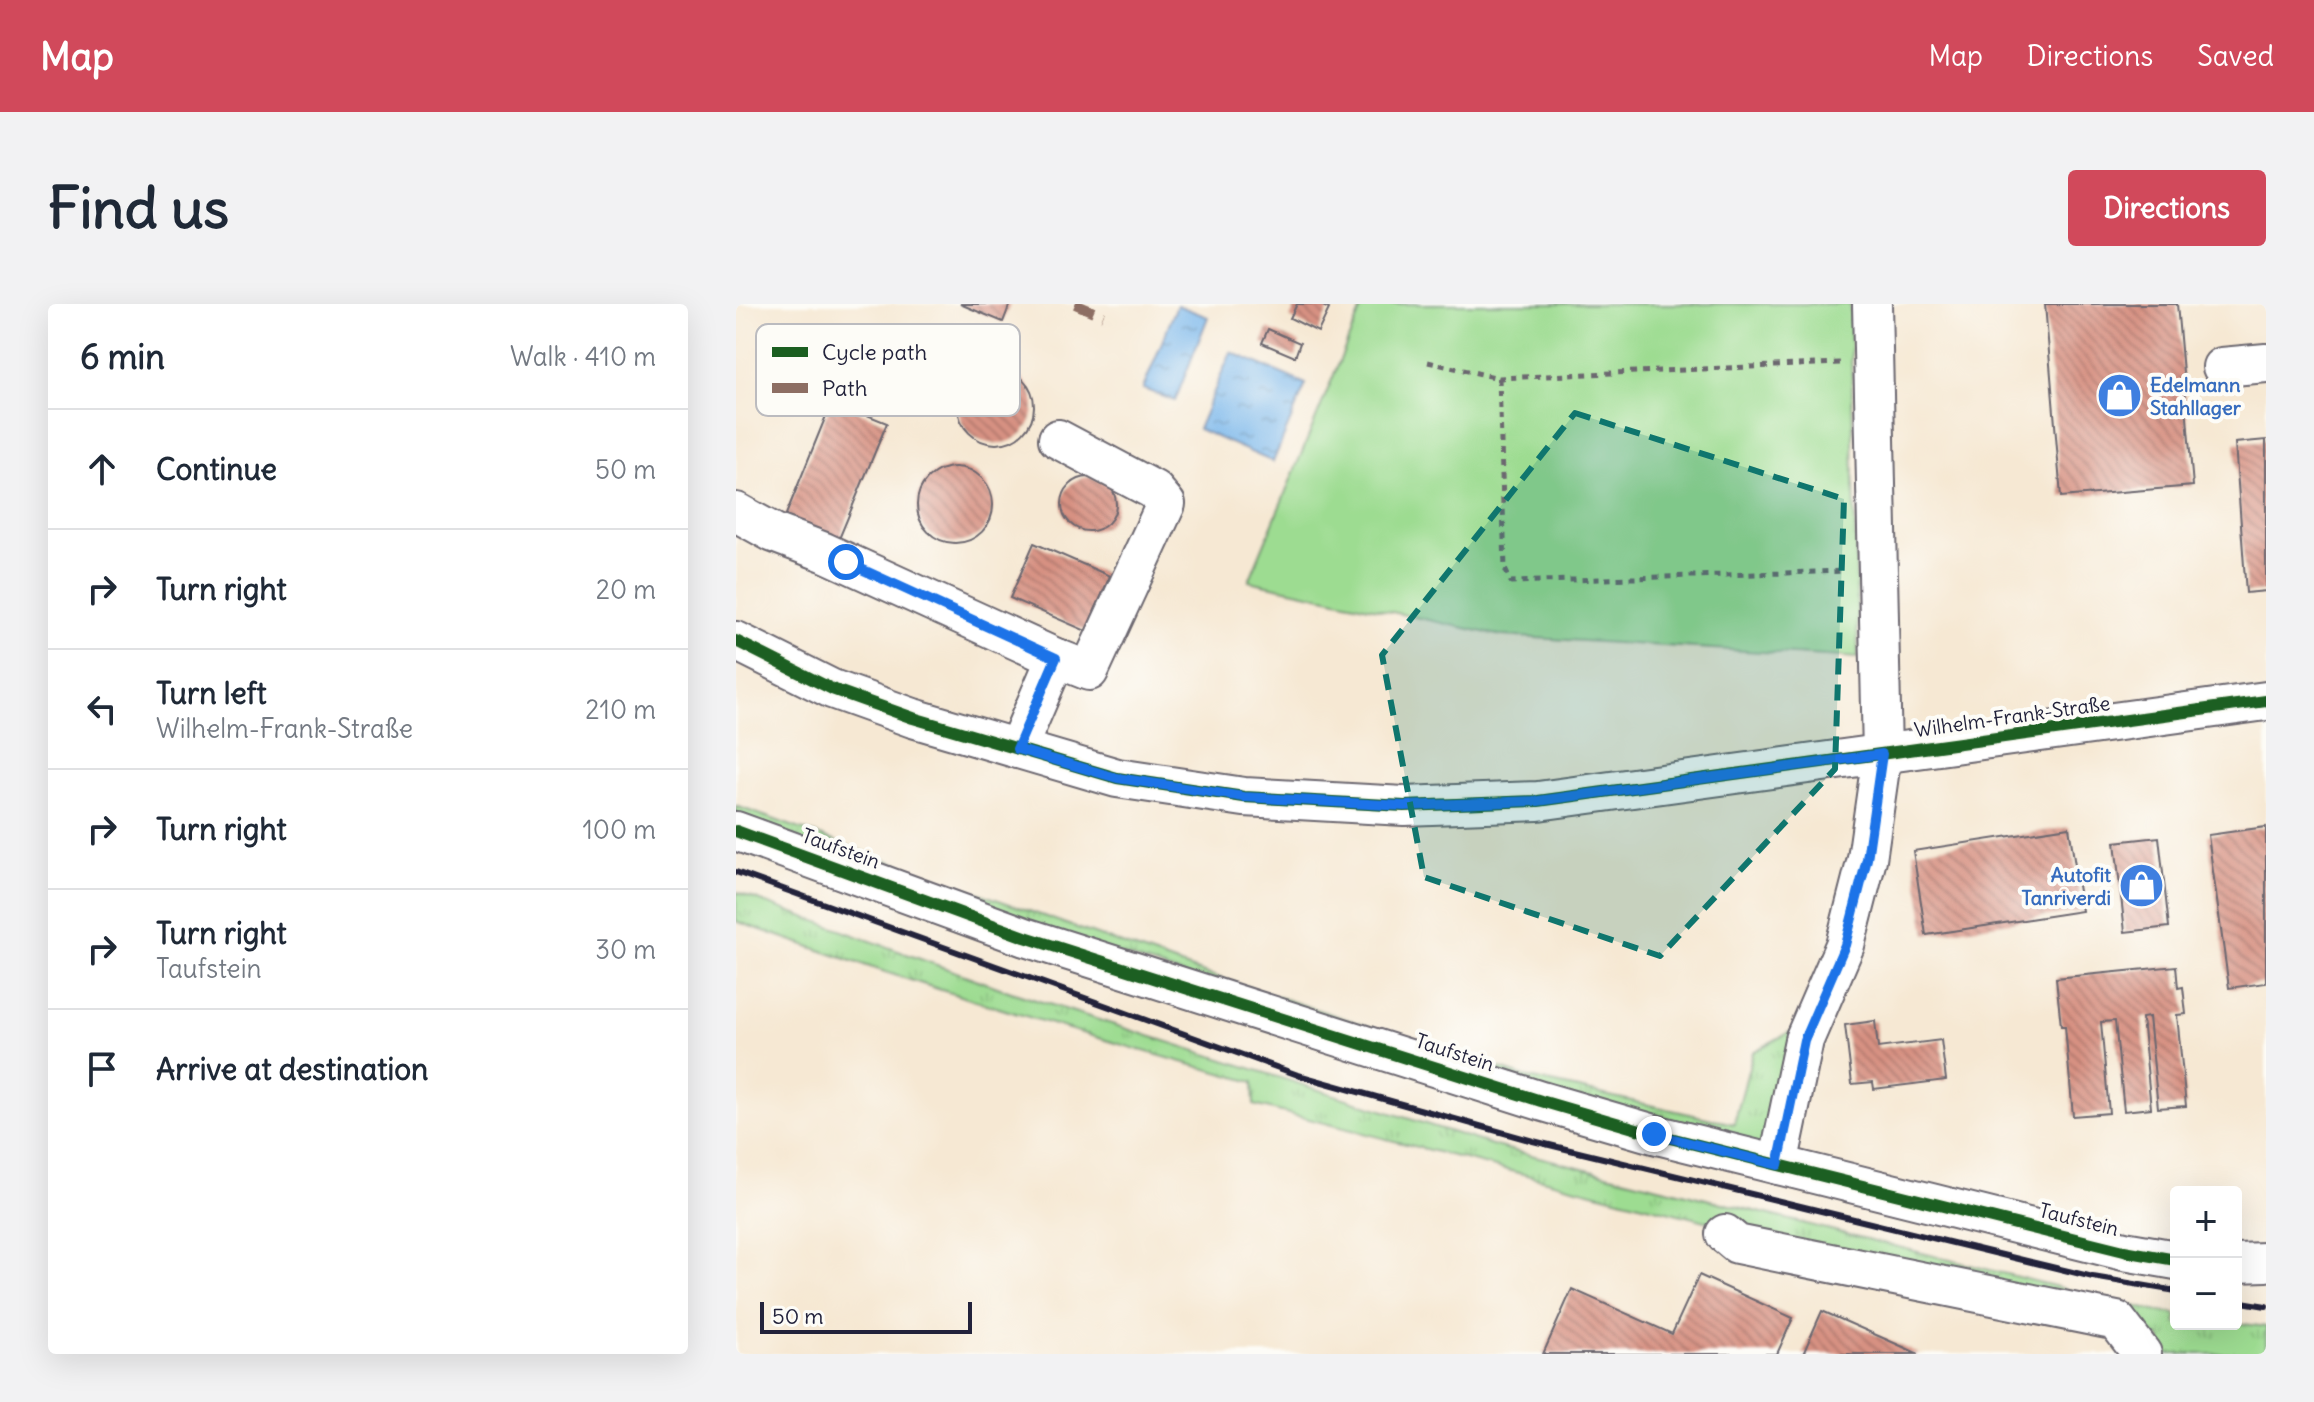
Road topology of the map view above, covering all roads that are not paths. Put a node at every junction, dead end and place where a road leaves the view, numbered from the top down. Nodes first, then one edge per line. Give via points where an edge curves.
1 (1872, 304) edge
2 (2266, 363) edge
3 (2222, 367) dead end
4 (1058, 439) dead end
5 (736, 512) edge
6 (736, 641) edge
7 (1056, 658) junction
8 (2266, 701) edge
9 (1017, 749) junction
10 (1882, 754) junction
11 (736, 831) edge
12 (1778, 1165) junction
13 (1725, 1234) dead end
14 (2170, 1259) edge
15 (2266, 1262) edge
16 (2242, 1263) edge
17 (2142, 1354) edge

1 - 10 street
2 - 3 street
4 - 7 street via 1154,490 1166,504 1089,671
5 - 7 street
6 - 9 street, Wilhelm-Frank-Straße via 832,689
7 - 9 street
8 - 10 street, Wilhelm-Frank-Straße
9 - 10 street, Wilhelm-Frank-Straße via 1117,778 1244,797 1404,806 1538,801
10 - 12 street via 1845,945 1804,1040
11 - 12 street, Taufstein via 1041,942 1541,1101
12 - 14 street, Taufstein
13 - 17 street via 1737,1244 2117,1321
15 - 16 street

